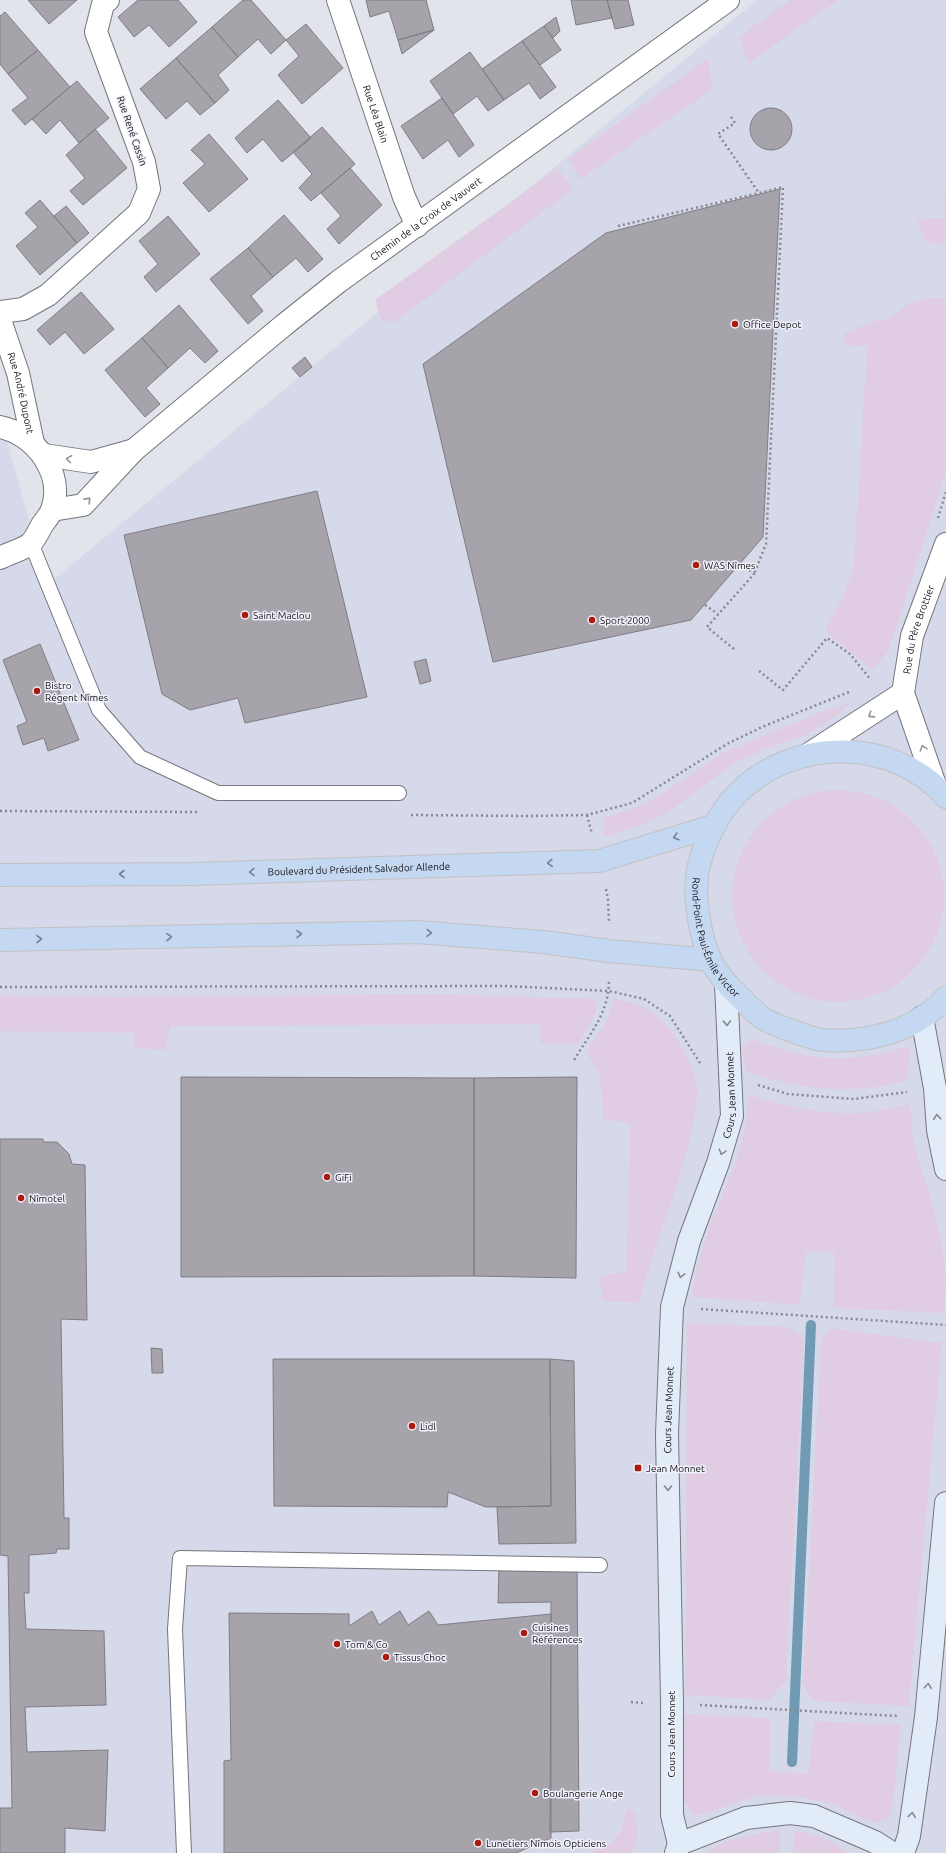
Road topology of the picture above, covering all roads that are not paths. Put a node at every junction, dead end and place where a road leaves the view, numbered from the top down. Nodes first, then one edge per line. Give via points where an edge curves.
1 (108, 0) edge
2 (338, 0) edge
3 (728, 0) edge
4 (417, 226) junction
5 (0, 312) edge
6 (0, 320) edge
7 (0, 427) edge
8 (39, 449) junction
9 (134, 450) junction
10 (52, 510) junction
11 (31, 543) junction
12 (946, 544) edge
13 (0, 558) edge
14 (903, 693) junction
15 (809, 754) junction
16 (940, 791) edge
17 (399, 793) dead end
18 (713, 826) junction
19 (0, 864) edge
20 (0, 875) edge
21 (57, 875) junction
22 (0, 940) edge
23 (711, 960) junction
24 (726, 984) junction
25 (946, 997) edge
26 (922, 1017) junction
27 (946, 1169) edge
28 (946, 1502) edge
29 (943, 1563) edge
30 (600, 1565) dead end
31 (677, 1849) edge
32 (184, 1853) edge
33 (892, 1853) edge
34 (903, 1853) edge

1 - 5 street, Rue René Cassin via 103,4 96,32 144,162 149,189 139,213 48,295 23,309
2 - 4 street, Rue Léa Blain via 404,197
3 - 4 street, Chemin de la Croix de Vauvert
4 - 9 street, Chemin de la Croix de Vauvert via 284,324
6 - 8 street, Rue André Dupont
7 - 8 street via 12,429
9 -> 8 street, Chemin de la Croix de Vauvert via 91,462
8 - 10 street, Rue André Dupont via 52,473 55,491
10 -> 9 street, Chemin de la Croix de Vauvert via 83,505
10 - 11 street
11 - 13 street
11 - 17 lane via 99,710 140,757 218,793
12 - 14 street, Rue du Père Brottier via 912,636
14 -> 15 street
16 -> 14 street, Rue du Père Brottier
15 - 16 main road, Rond-Point Paul-Émile Victor via 840,751 870,754 905,765
15 - 18 main road, Rond-Point Paul-Émile Victor via 770,769 743,789
18 -> 21 main road, Boulevard du Président Salvador Allende via 599,861 192,874
18 - 23 main road, Rond-Point Paul-Émile Victor via 698,870 697,916
19 - 21 street
20 - 21 main road, Boulevard du Président Salvador Allende
22 -> 23 main road via 417,932 544,942
23 - 24 main road, Rond-Point Paul-Émile Victor
24 - 26 main road, Rond-Point Paul-Émile Victor via 767,1021 818,1039 845,1041 872,1038 898,1030
24 -> 31 main road, Cours Jean Monnet via 732,1116 718,1163 689,1241 672,1307 667,1434 672,1815
25 - 26 main road, Rond-Point Paul-Émile Victor
27 -> 26 main road
28 - 29 main road
34 -> 29 main road via 909,1836 926,1717
30 - 32 lane via 180,1558 175,1629
31 - 33 main road via 746,1818 790,1813 814,1816 875,1842

